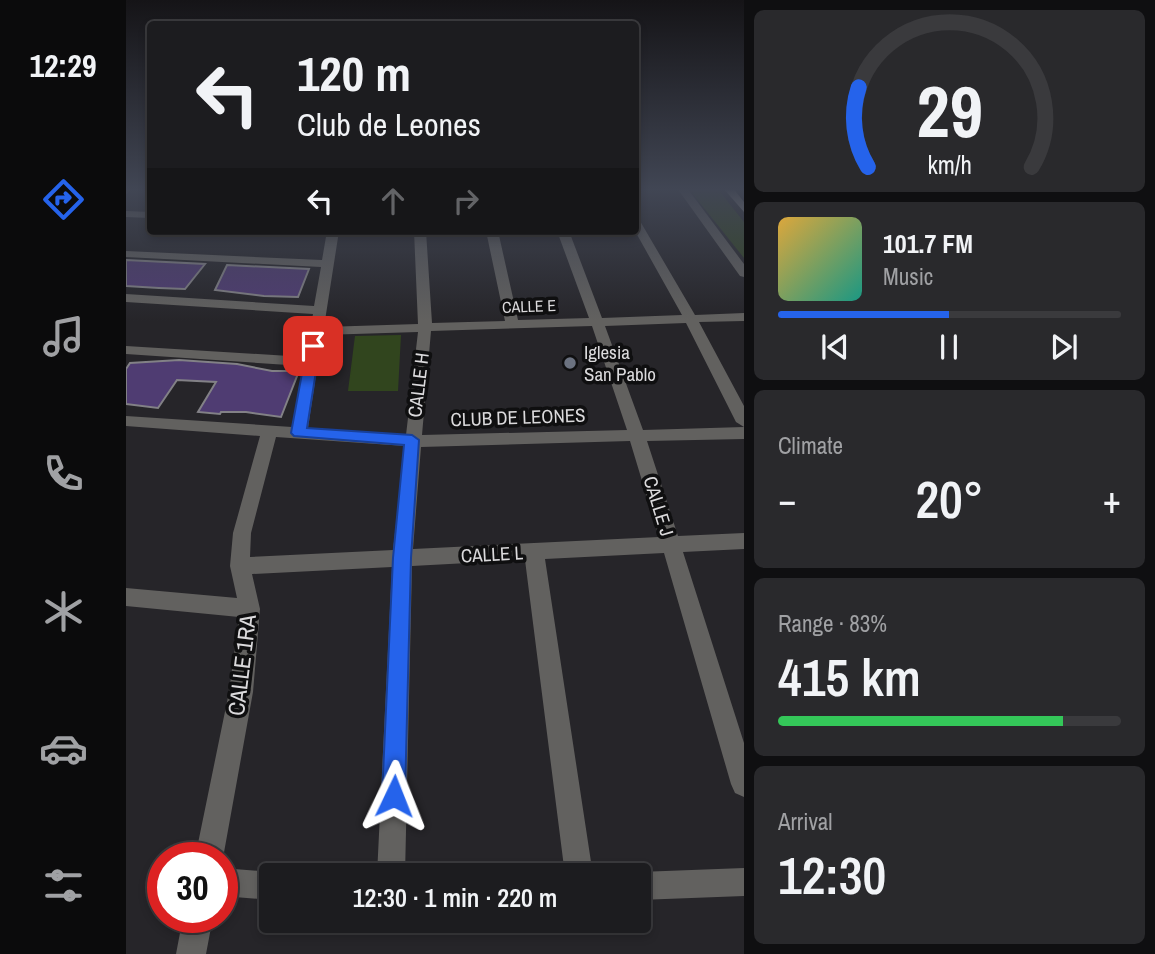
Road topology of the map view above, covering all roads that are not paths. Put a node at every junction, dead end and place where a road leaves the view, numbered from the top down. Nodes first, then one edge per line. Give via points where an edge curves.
1 (642, 233) edge
2 (715, 233) edge
3 (332, 235) edge
4 (419, 235) edge
5 (493, 235) edge
6 (565, 235) edge
7 (126, 254) edge
8 (327, 264) junction
9 (744, 272) edge
10 (126, 298) edge
11 (319, 310) junction
12 (744, 317) edge
13 (691, 319) junction
14 (599, 322) junction
15 (512, 324) junction
16 (425, 327) junction
17 (316, 331) junction
18 (126, 350) edge
19 (311, 362) junction
20 (126, 421) edge
21 (744, 422) edge
22 (269, 432) junction
23 (299, 433) junction
24 (744, 433) edge
25 (637, 435) junction
26 (412, 440) junction
27 (744, 541) edge
28 (671, 545) junction
29 (534, 552) junction
30 (402, 558) junction
31 (240, 566) junction
32 (126, 597) edge
33 (250, 609) junction
34 (744, 784) edge
35 (212, 842) edge
36 (391, 863) edge
37 (577, 863) edge
38 (744, 882) edge
39 (238, 883) edge
40 (259, 885) edge
41 (651, 886) edge
42 (195, 933) edge
43 (191, 954) edge

1 - 13 street
2 - 9 street
3 - 8 street
4 - 16 street, CALLE H
5 - 15 street
6 - 14 street, CALLE J
7 - 8 street
8 - 11 street
10 - 11 street
11 - 17 street
12 - 13 street, CALLE E
13 - 14 street, CALLE E
13 - 21 street
14 - 15 street, CALLE E
14 - 25 street, CALLE J
15 - 16 street, CALLE E
16 - 17 street, CALLE E
16 - 26 street, CALLE H
17 - 19 street
18 - 19 street
19 - 23 street
20 - 22 street, CLUB DE LEONES
22 - 23 street, CLUB DE LEONES
22 - 31 street, CALLE 1RA via 242,533
23 - 26 street, CLUB DE LEONES
24 - 25 street, CLUB DE LEONES
25 - 26 street, CLUB DE LEONES
25 - 28 street, CALLE J
26 - 30 street, CALLE H
27 - 28 street, CALLE L
28 - 29 street, CALLE L
28 - 34 street, CALLE J
29 - 30 street, CALLE L
29 - 37 street
30 - 31 street, CALLE L
30 - 36 street, CALLE H
31 - 33 street, CALLE 1RA
32 - 33 street
33 - 35 street, CALLE 1RA via 241,692
38 - 41 street
39 - 40 street
42 - 43 street

